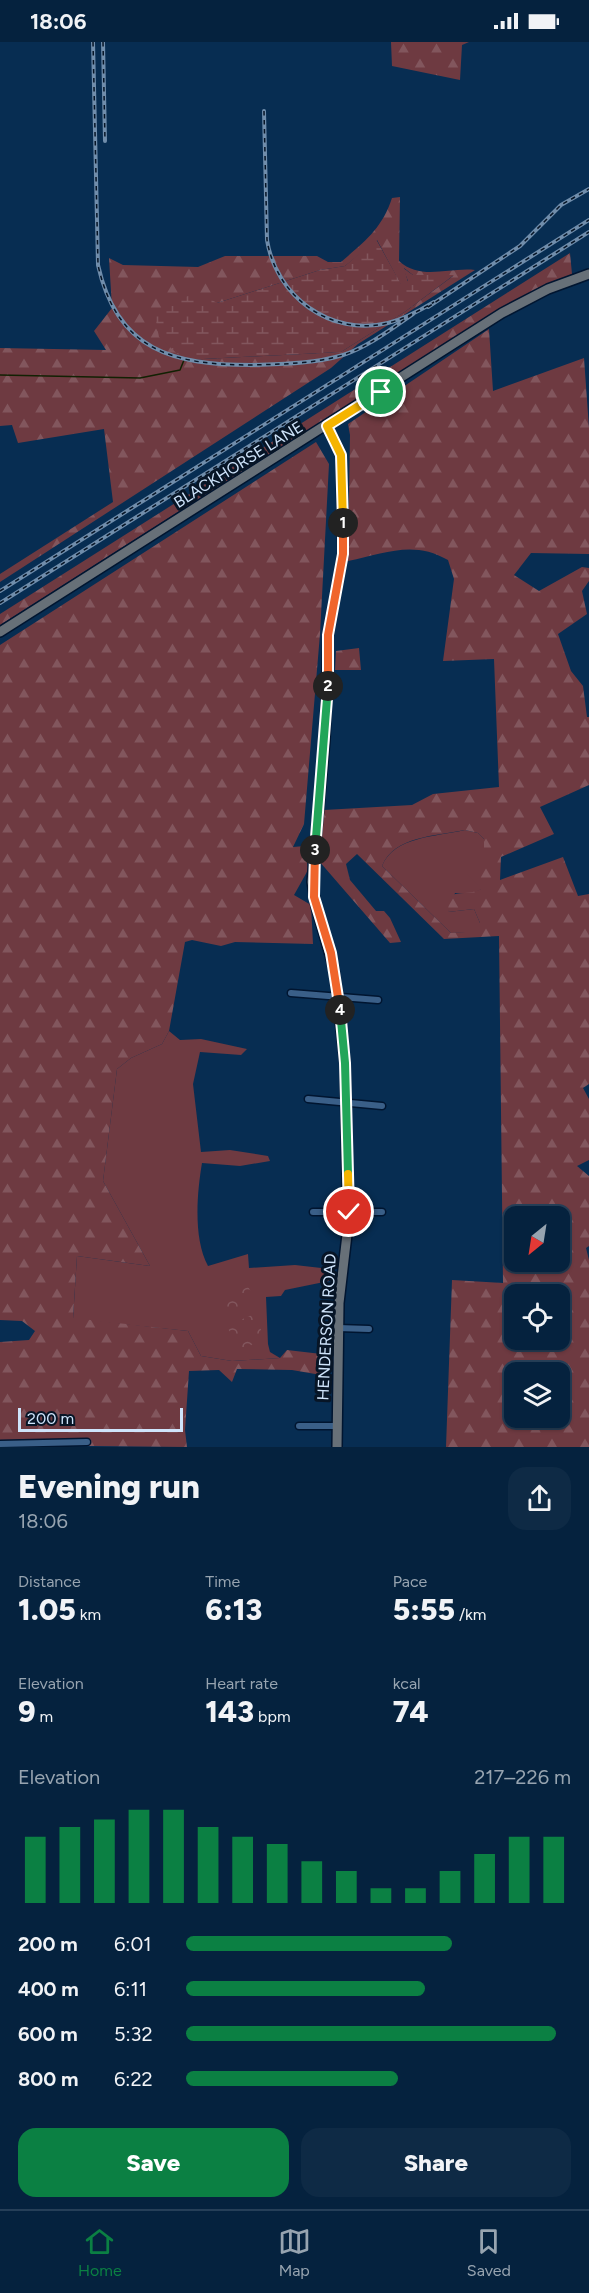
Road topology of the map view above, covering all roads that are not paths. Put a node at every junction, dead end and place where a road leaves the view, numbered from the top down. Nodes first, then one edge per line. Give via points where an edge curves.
1 (589, 274) edge
2 (327, 426) junction
3 (0, 632) edge
4 (291, 993) dead end
5 (339, 997) junction
6 (378, 1000) dead end
7 (308, 1099) dead end
8 (346, 1103) junction
9 (382, 1106) dead end
10 (313, 1212) dead end
11 (349, 1212) junction
12 (382, 1212) dead end
13 (338, 1328) junction
14 (369, 1329) dead end
15 (299, 1426) dead end
16 (336, 1426) junction
17 (87, 1442) dead end
18 (0, 1445) edge
19 (32, 1445) edge
20 (65, 1445) edge
21 (337, 1447) edge

1 - 2 street, BLACKHORSE LANE via 548,289 502,313
2 - 3 street, BLACKHORSE LANE
2 - 5 street, HENDERSON ROAD via 341,455 343,554 328,635 325,740 312,882
4 - 5 street
5 - 6 street
5 - 8 street, HENDERSON ROAD
7 - 8 street
8 - 9 street
8 - 11 street, HENDERSON ROAD
10 - 11 street
11 - 12 street
11 - 13 street, HENDERSON ROAD
13 - 14 street
13 - 16 street, HENDERSON ROAD
15 - 16 street
16 - 21 street, HENDERSON ROAD
17 - 20 street
18 - 19 street
19 - 20 street

